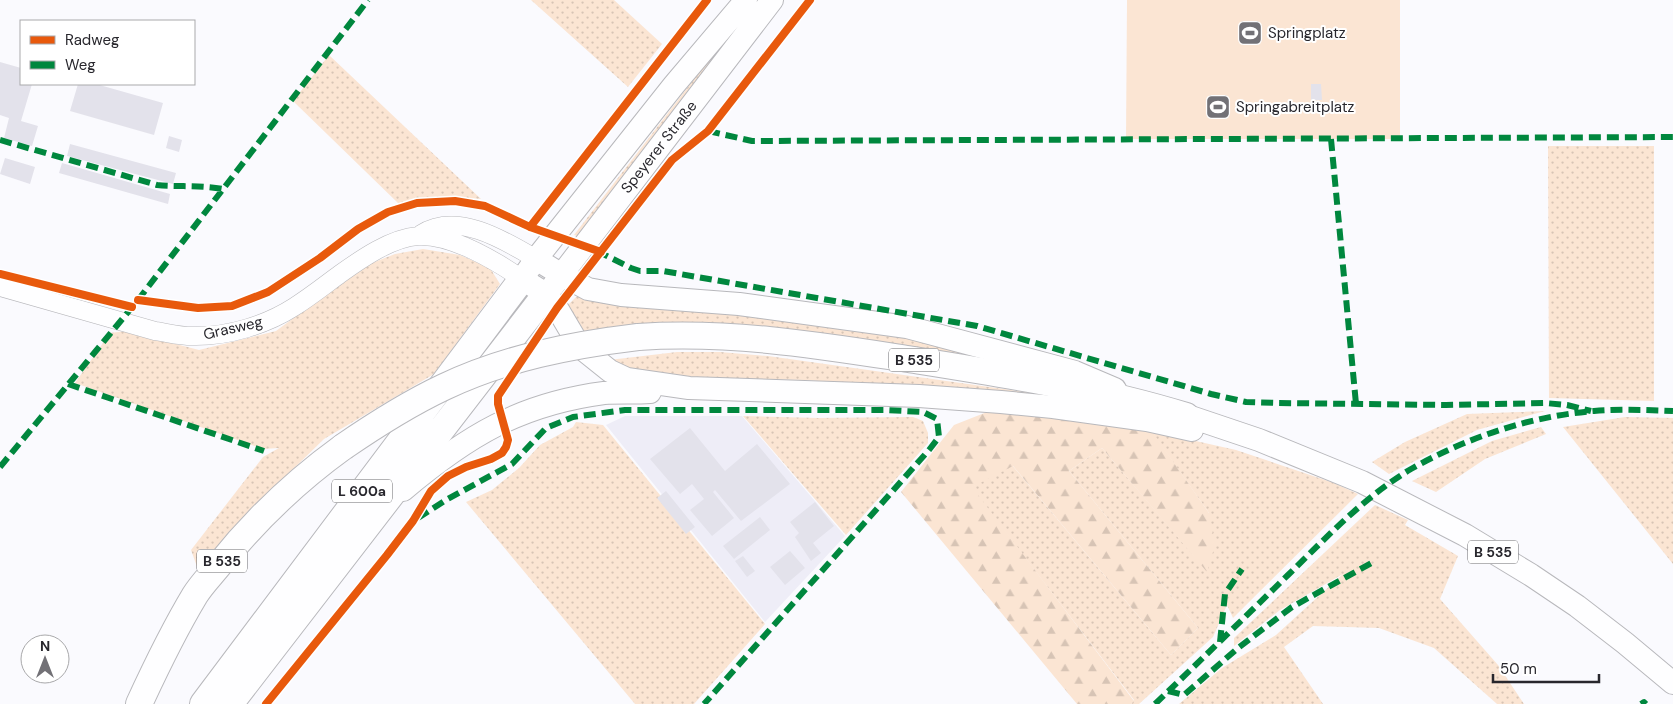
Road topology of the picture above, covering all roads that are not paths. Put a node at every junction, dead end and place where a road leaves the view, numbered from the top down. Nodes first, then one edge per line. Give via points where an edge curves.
1 (746, 0) edge
2 (772, 0) edge
3 (418, 236) junction
4 (529, 269) junction
5 (554, 285) junction
6 (0, 288) edge
7 (688, 388) junction
8 (1186, 416) junction
9 (1300, 457) junction
10 (380, 510) junction
11 (1673, 683) edge
12 (140, 704) edge
13 (203, 704) edge
14 (230, 704) edge

1 - 4 main road, Speyerer Straße / L 600a
2 - 5 main road, Speyerer Straße / L 600a
3 - 4 street, Grasweg via 466,247 494,260
3 - 4 street, Grasweg via 431,228 447,226 486,233 504,240
3 - 6 street, Grasweg via 373,252 274,318 210,335 155,331
4 - 5 main road
4 - 13 highway, L 600a
5 - 7 main road via 557,308 580,347 610,371 627,379
5 - 8 main road via 621,295 739,304 907,327 1075,372
5 - 10 highway, L 600a
7 - 9 main road, B 535 via 920,396 1053,407 1147,420
7 - 10 main road, B 535 via 582,397 546,405 498,423 454,449
8 - 9 main road, B 535
8 - 12 highway, B 535, bridge via 1076,388 786,341 701,335 638,337 560,349 505,363 414,402 343,446 283,495 239,540 196,593
9 - 11 main road, B 535 via 1362,482 1465,535 1577,606
10 - 14 highway, B 535

